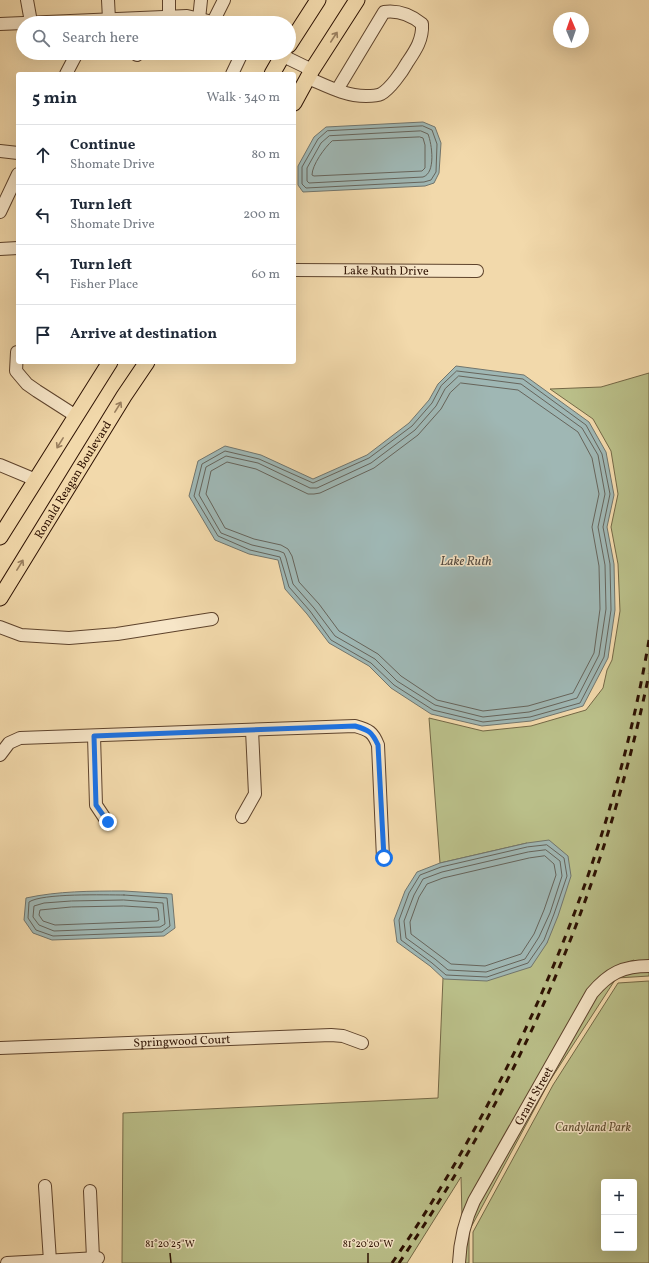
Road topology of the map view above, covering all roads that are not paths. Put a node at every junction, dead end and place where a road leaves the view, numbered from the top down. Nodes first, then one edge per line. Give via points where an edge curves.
1 (27, 0) edge
2 (108, 0) edge
3 (169, 0) edge
4 (201, 0) edge
5 (224, 0) edge
6 (318, 0) edge
7 (357, 0) edge
8 (30, 16) edge
9 (109, 16) edge
10 (168, 16) edge
11 (199, 16) edge
12 (218, 16) edge
13 (16, 23) edge
14 (0, 24) edge
15 (296, 33) edge
16 (73, 60) edge
17 (239, 60) edge
18 (279, 60) edge
19 (293, 60) edge
20 (67, 72) edge
21 (233, 72) edge
22 (273, 72) edge
23 (310, 74) junction
24 (337, 90) junction
25 (296, 99) edge
26 (0, 151) edge
27 (16, 153) edge
28 (16, 178) edge
29 (0, 212) edge
30 (16, 248) edge
31 (0, 249) edge
32 (296, 270) edge
33 (477, 271) dead end
34 (16, 364) edge
35 (109, 364) edge
36 (146, 364) edge
37 (76, 416) junction
38 (0, 464) edge
39 (36, 480) junction
40 (0, 537) edge
41 (0, 598) edge
42 (212, 620) dead end
43 (0, 627) edge
44 (252, 730) junction
45 (94, 736) junction
46 (0, 755) edge
47 (242, 817) dead end
48 (108, 822) dead end
49 (384, 858) dead end
50 (649, 966) edge
51 (362, 1043) dead end
52 (0, 1048) edge
53 (45, 1186) dead end
54 (90, 1192) dead end
55 (50, 1261) junction
56 (7, 1263) edge
57 (459, 1263) edge

1 - 8 street
2 - 9 street
3 - 10 street
4 - 11 street
5 - 12 street
6 - 15 main road
23 -> 7 main road
13 - 14 street
16 - 20 street
17 - 21 street
18 - 22 main road
19 - 23 street
23 - 24 street
23 - 25 main road
24 - 24 street via 357,96 374,96 382,93 399,76 419,45 422,24 405,13 384,12
26 - 27 street
28 - 29 street
30 - 31 street
32 - 33 street, Lake Ruth Drive
34 - 37 street via 16,371 27,384
35 - 37 main road
41 -> 36 main road, Ronald Reagan Boulevard
37 -> 39 main road
38 - 39 street
39 - 40 main road
42 - 43 street via 117,634 69,638 21,635
44 - 45 street
44 - 47 street via 255,794
44 - 49 street via 355,726 367,729 378,745
45 - 46 street via 20,738 9,743
45 - 48 street via 96,805
50 - 57 street, Grant Street via 631,967 613,973 592,993 474,1201 460,1242
51 - 52 street, Springwood Court via 343,1036 331,1035
53 - 55 street
54 - 55 street via 96,1258
55 - 56 street

